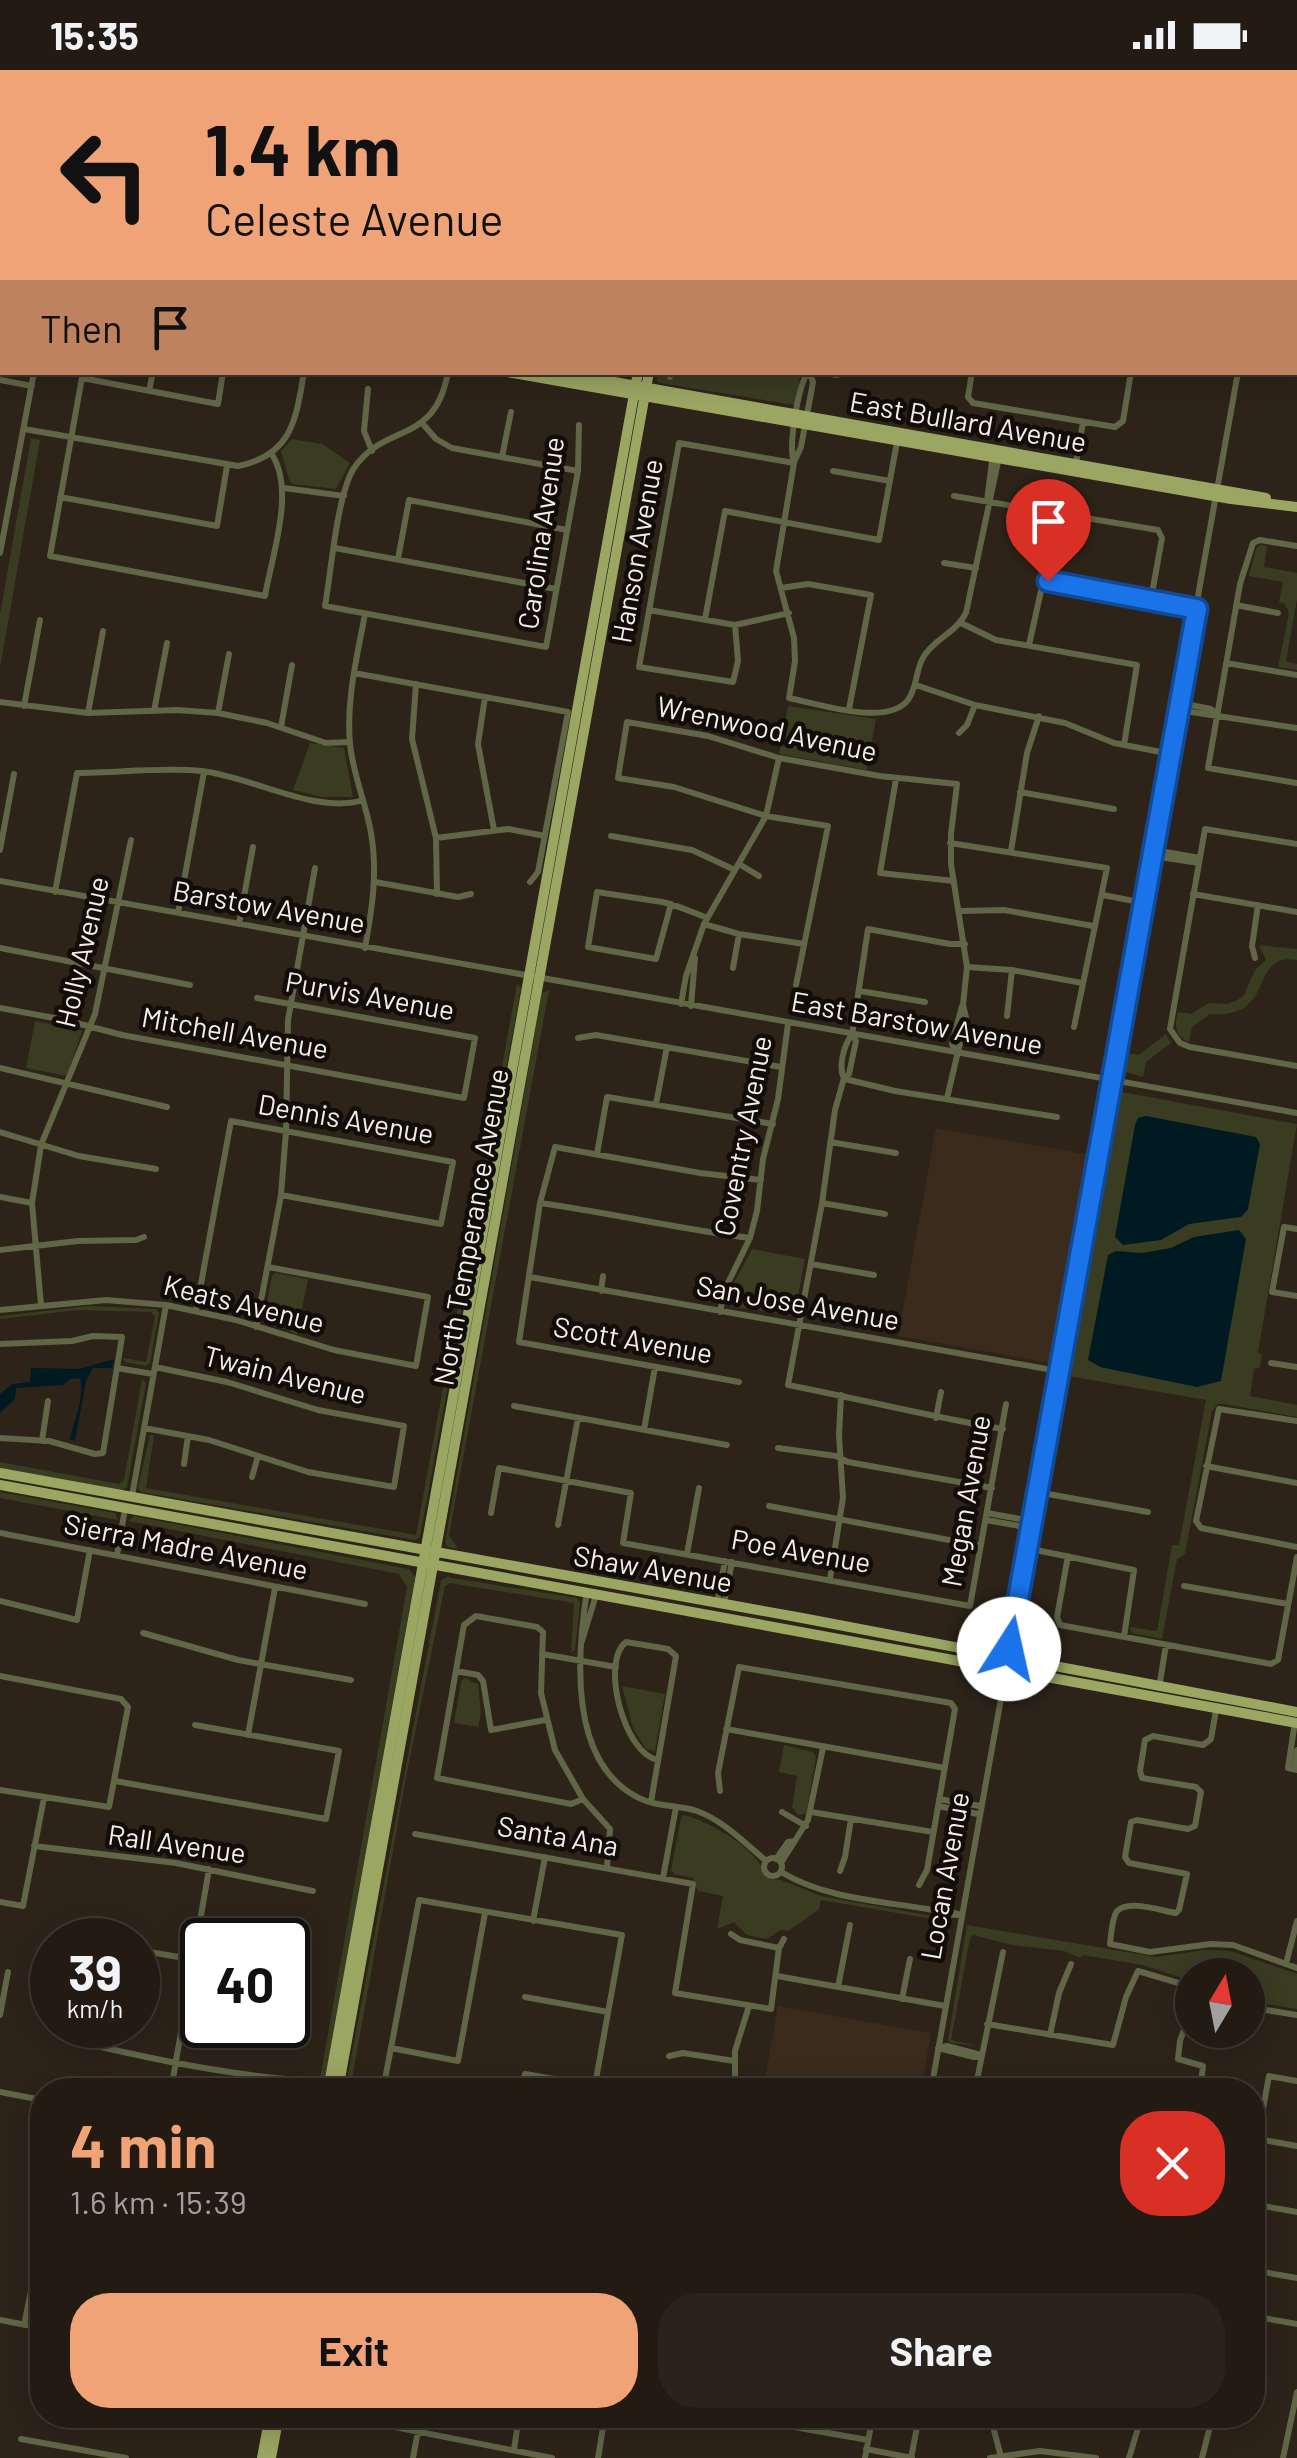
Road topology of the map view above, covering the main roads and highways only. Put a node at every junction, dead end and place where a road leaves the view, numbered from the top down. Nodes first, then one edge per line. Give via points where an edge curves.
1 (526, 375) edge
2 (570, 375) edge
3 (638, 375) edge
4 (648, 375) edge
5 (640, 393) junction
6 (801, 420) junction
7 (996, 454) junction
8 (1218, 493) junction
9 (1294, 507) edge
10 (0, 1474) edge
11 (0, 1485) edge
12 (128, 1503) junction
13 (431, 1552) junction
14 (428, 1564) junction
15 (592, 1592) junction
16 (650, 1592) junction
17 (662, 1604) junction
18 (721, 1604) junction
19 (1006, 1664) junction
20 (1090, 1687) junction
21 (1159, 1688) junction
22 (1296, 1719) edge
23 (330, 2078) edge
24 (340, 2078) edge
25 (268, 2428) edge
26 (277, 2428) edge
27 (262, 2458) edge
28 (271, 2458) edge

1 - 5 main road
2 - 5 main road
3 - 5 main road, North Temperance Avenue
4 - 5 main road, North Temperance Avenue
5 - 6 main road, East Bullard Avenue
5 - 13 main road, North Temperance Avenue
6 - 7 main road, East Bullard Avenue
6 - 7 main road, East Bullard Avenue via 897,442
7 - 8 main road, East Bullard Avenue
7 - 8 main road, East Bullard Avenue
8 - 9 main road, East Bullard Avenue
10 - 12 main road, Shaw Avenue
11 - 12 main road
12 - 13 main road, Shaw Avenue
12 - 14 main road, Shaw Avenue
13 - 14 main road, North Temperance Avenue
13 - 16 main road, Shaw Avenue
14 - 15 main road, Shaw Avenue
14 - 23 main road, North Temperance Avenue
14 - 24 main road, North Temperance Avenue
15 - 16 main road
15 - 17 main road, Shaw Avenue
16 - 18 main road, Shaw Avenue
17 - 18 main road
17 - 19 main road, Shaw Avenue
18 - 19 main road, Shaw Avenue
19 - 20 main road, Shaw Avenue
19 - 21 main road, Shaw Avenue
20 - 21 main road
20 - 22 main road, Shaw Avenue
21 - 22 main road, Shaw Avenue
25 - 27 main road
26 - 28 main road

